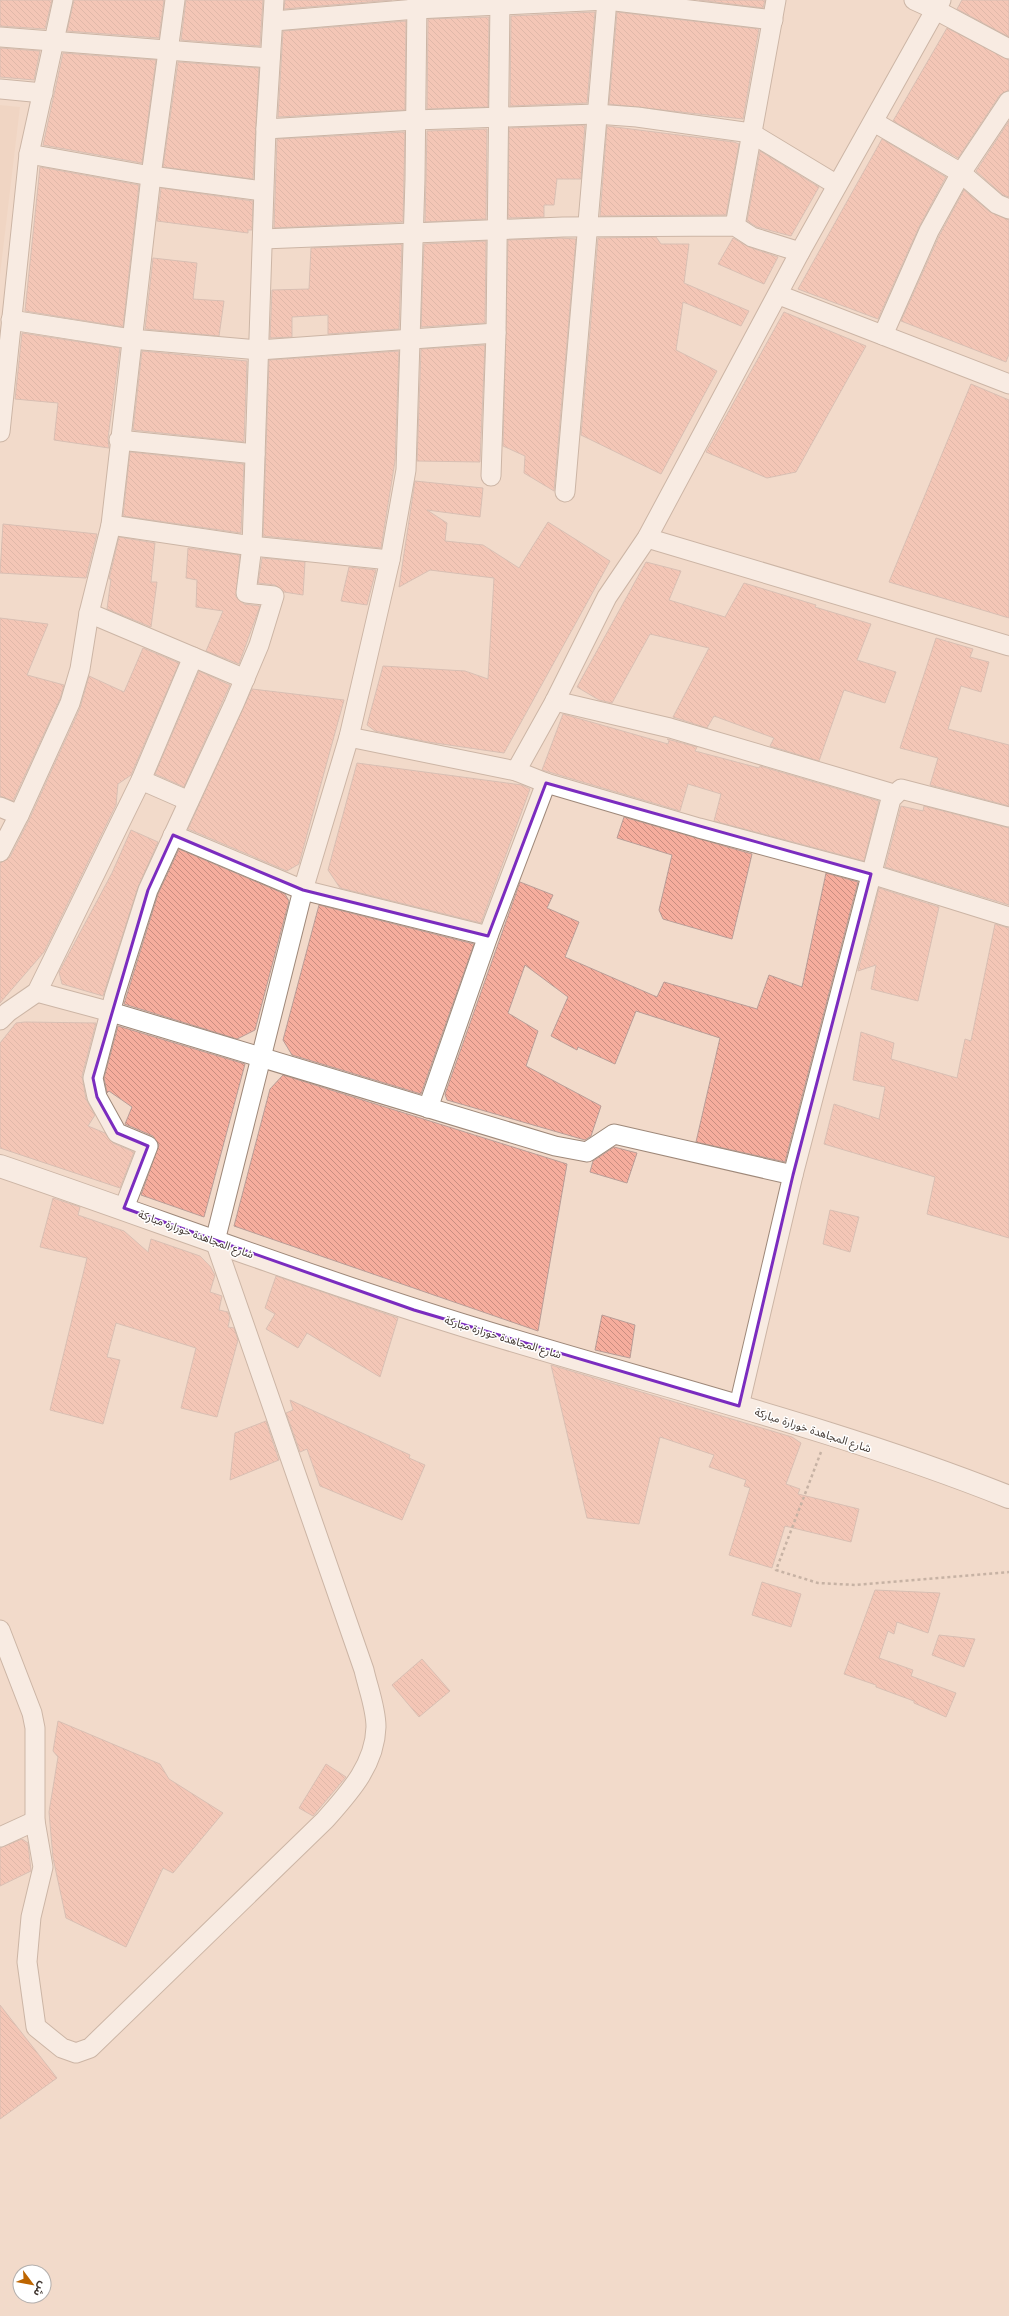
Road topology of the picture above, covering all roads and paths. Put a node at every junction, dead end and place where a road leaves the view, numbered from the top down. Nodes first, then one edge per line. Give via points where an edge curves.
1 (63, 0) edge
2 (174, 0) edge
3 (274, 0) edge
4 (607, 0) edge
5 (776, 0) edge
6 (914, 0) edge
7 (500, 2) edge
8 (416, 5) edge
9 (938, 5) edge
10 (773, 20) junction
11 (274, 21) junction
12 (0, 37) edge
13 (54, 42) junction
14 (1009, 49) edge
15 (168, 50) junction
16 (270, 58) junction
17 (0, 89) edge
18 (43, 93) junction
19 (1009, 101) edge
20 (596, 114) junction
21 (498, 118) junction
22 (415, 120) junction
23 (874, 122) junction
24 (266, 129) junction
25 (751, 133) junction
26 (28, 154) junction
27 (961, 173) junction
28 (151, 176) junction
29 (837, 185) junction
30 (263, 191) junction
31 (1009, 209) edge
32 (735, 226) junction
33 (589, 227) junction
34 (496, 230) junction
35 (412, 234) junction
36 (263, 239) junction
37 (800, 252) junction
38 (779, 295) junction
39 (10, 320) junction
40 (496, 333) junction
41 (884, 335) junction
42 (131, 339) junction
43 (409, 340) junction
44 (259, 350) junction
45 (1009, 383) edge
46 (0, 432) edge
47 (119, 440) junction
48 (255, 454) junction
49 (490, 476) dead end
50 (565, 492) dead end
51 (111, 525) junction
52 (647, 538) junction
53 (252, 546) junction
54 (390, 560) junction
55 (89, 613) junction
56 (1009, 646) edge
57 (193, 657) junction
58 (245, 679) junction
59 (555, 701) junction
60 (349, 737) junction
61 (516, 771) junction
62 (141, 780) junction
63 (546, 783) junction
64 (894, 794) junction
65 (189, 801) junction
66 (0, 807) edge
67 (19, 815) junction
68 (1009, 817) edge
69 (173, 835) junction
70 (0, 852) edge
71 (871, 874) junction
72 (304, 890) junction
73 (1009, 917) edge
74 (488, 936) junction
75 (37, 992) junction
76 (3, 1012) edge
77 (111, 1012) junction
78 (261, 1058) junction
79 (428, 1108) junction
80 (0, 1166) edge
81 (793, 1175) junction
82 (124, 1208) junction
83 (215, 1241) junction
84 (739, 1406) junction
85 (828, 1434) junction
86 (1009, 1497) edge
87 (1009, 1572) edge
88 (0, 1630) edge
89 (35, 1821) junction
90 (0, 1837) edge

1 - 13 street
2 - 15 street
3 - 11 street
4 - 7 street
4 - 10 street
4 - 20 street
5 - 10 street
6 - 9 street
7 - 8 street
7 - 21 street
8 - 11 street
8 - 22 street
9 - 14 street
9 - 23 street
10 - 25 street
11 - 16 street
12 - 13 street
13 - 15 street
13 - 18 street
15 - 16 street
15 - 28 street
16 - 24 street
17 - 18 street
18 - 26 street
19 - 27 street
20 - 21 street
20 - 25 street via 637,117
20 - 33 street
21 - 22 street
21 - 34 street
22 - 24 street
22 - 35 street
23 - 27 street
23 - 29 street
24 - 30 street
25 - 29 street
25 - 32 street
26 - 28 street
26 - 39 street
27 - 31 street via 997,204
27 - 41 street via 929,231
28 - 30 street
28 - 42 street
29 - 37 street
30 - 36 street
32 - 33 street
32 - 37 street via 752,237
33 - 34 street
33 - 50 street
34 - 35 street
34 - 40 street
35 - 36 street
35 - 43 street
36 - 44 street
37 - 38 street
38 - 41 street
38 - 52 street
39 - 42 street
39 - 46 street
40 - 43 street
40 - 49 street
41 - 45 street
42 - 44 street
42 - 47 street
43 - 44 street
43 - 54 street via 406,470
44 - 48 street
47 - 48 street
47 - 51 street
48 - 53 street
51 - 53 street
51 - 55 street
52 - 56 street
52 - 59 street via 607,598
53 - 54 street
53 - 58 street via 246,592 274,596 259,646
54 - 60 street
55 - 57 street
55 - 67 street via 80,669 70,703
57 - 58 street
57 - 62 street
58 - 65 street
59 - 61 street
59 - 64 street via 670,728
60 - 61 street
60 - 72 street
61 - 63 street
62 - 65 street
62 - 75 street
63 - 71 street via 699,828
63 - 74 street
64 - 68 street via 901,789
64 - 71 street via 888,806
65 - 69 street
66 - 67 street
67 - 70 street
69 - 72 street
69 - 77 street via 148,890
71 - 73 street
71 - 81 street
72 - 74 street
72 - 78 street
74 - 79 street
75 - 76 street
75 - 77 street
77 - 78 street
77 - 82 street via 93,1078 98,1097 117,1133 148,1146
78 - 79 street
78 - 83 street
79 - 81 street via 555,1146 587,1152 614,1134
80 - 82 street, شارع المجاهدة خورارة مباركة
81 - 84 street
82 - 83 street, شارع المجاهدة خورارة مباركة
83 - 84 street, شارع المجاهدة خورارة مباركة via 414,1310
83 - 89 street via 364,1670 374,1707 376,1727 373,1749 351,1791 325,1820 90,2048 76,2053 62,2048 36,2027 27,1962 32,1917 43,1867
84 - 85 street, شارع المجاهدة خورارة مباركة
85 - 86 street, شارع المجاهدة خورارة مباركة
85 - 87 path via 776,1570 818,1583 856,1585
88 - 89 street via 36,1728
89 - 90 street

